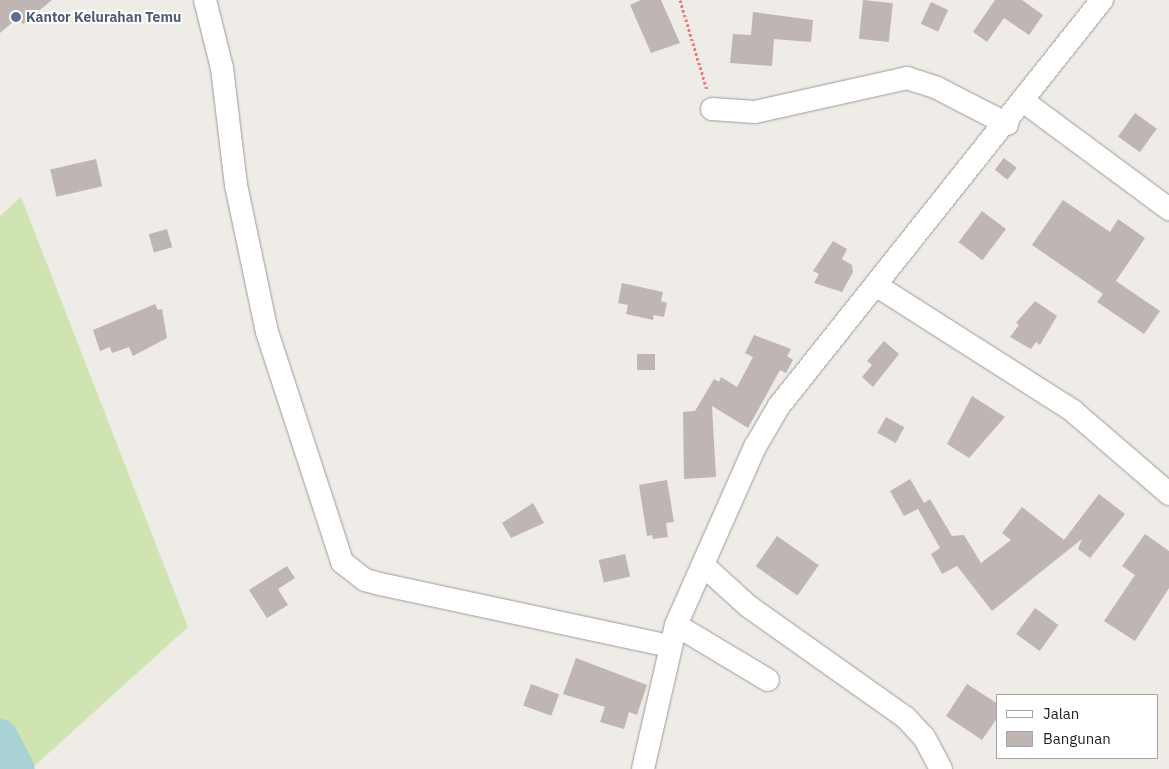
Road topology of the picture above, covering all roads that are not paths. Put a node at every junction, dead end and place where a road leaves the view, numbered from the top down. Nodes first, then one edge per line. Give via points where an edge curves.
1 (206, 0) edge
2 (1102, 0) edge
3 (1024, 101) junction
4 (712, 109) road end
5 (1007, 124) junction
6 (1169, 209) edge
7 (877, 286) junction
8 (1169, 494) edge
9 (704, 566) junction
10 (673, 636) junction
11 (768, 680) dead end
12 (643, 769) edge
13 (941, 769) edge

1 - 10 street via 222,68 236,186 267,332 342,562 365,580 380,584
2 - 3 street
3 - 5 street
3 - 6 street
4 - 5 street via 755,112 907,78 938,88
5 - 7 street
7 - 8 street via 1073,411
7 - 9 street via 779,406 755,448
9 - 10 street
9 - 13 street via 748,606 906,718
10 - 11 street
10 - 12 street

